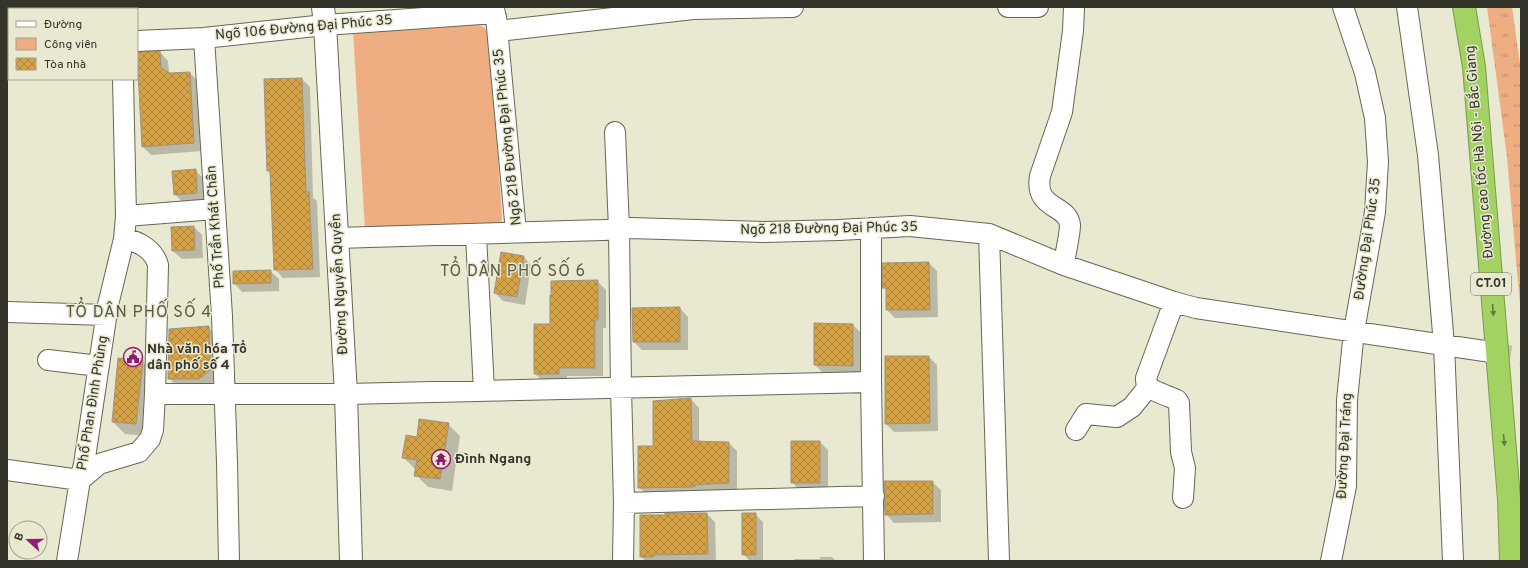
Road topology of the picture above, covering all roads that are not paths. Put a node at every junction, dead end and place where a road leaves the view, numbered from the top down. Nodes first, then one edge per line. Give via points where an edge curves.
1 (794, 7) edge
2 (1008, 7) edge
3 (1038, 7) edge
4 (1074, 7) edge
5 (1343, 7) edge
6 (1407, 7) edge
7 (1464, 7) edge
8 (324, 16) edge
9 (496, 17) edge
10 (204, 38) junction
11 (138, 41) edge
12 (123, 80) edge
13 (615, 132) dead end
14 (215, 209) junction
15 (126, 216) junction
16 (871, 228) junction
17 (619, 229) junction
18 (516, 232) junction
19 (989, 234) junction
20 (476, 235) junction
21 (337, 238) junction
22 (124, 239) junction
23 (1064, 265) junction
24 (1174, 302) junction
25 (7, 312) edge
26 (107, 315) junction
27 (1354, 331) junction
28 (1444, 345) junction
29 (1490, 352) tunnel mouth
30 (48, 360) dead end
31 (100, 366) junction
32 (871, 382) junction
33 (1148, 386) junction
34 (620, 388) junction
35 (484, 391) junction
36 (155, 394) junction
37 (225, 394) junction
38 (346, 394) junction
39 (1076, 430) dead end
40 (7, 470) edge
41 (80, 480) junction
42 (874, 496) junction
43 (1183, 498) dead end
44 (624, 503) junction
45 (67, 561) edge
46 (229, 561) edge
47 (351, 561) edge
48 (623, 561) edge
49 (874, 561) edge
50 (999, 561) edge
51 (1331, 561) edge
52 (1453, 561) edge
53 (1512, 561) edge

1 - 9 street, Ngõ 106 Đường Đại Phúc 35
2 - 3 street
4 - 23 street via 1062,112 1038,187 1047,202 1066,216 1070,224
5 - 27 street, Đường Đại Phúc 35 via 1365,73 1375,118 1378,162 1374,212
6 - 28 street via 1428,155
7 -> 53 highway, Đường cao tốc Hà Nội - Bắc Giang / CT.01 via 1474,74
8 - 9 street, Ngõ 106 Đường Đại Phúc 35
8 - 10 street, Ngõ 106 Đường Đại Phúc 35
8 - 21 street, Đường Nguyễn Quyền
9 - 18 street, Ngõ 218 Đường Đại Phúc 35
10 - 11 street, Ngõ 106 Đường Đại Phúc 35
10 - 14 street, Phố Trần Khát Chân
12 - 15 street, Phố Phan Đình Phùng
13 - 17 street
14 - 15 street
14 - 37 street, Phố Trần Khát Chân
15 - 22 street, Phố Phan Đình Phùng
16 - 17 street, Ngõ 218 Đường Đại Phúc 35 via 764,232
16 - 19 street, Ngõ 218 Đường Đại Phúc 35 via 910,226
16 - 32 street
17 - 18 street, Ngõ 218 Đường Đại Phúc 35
17 - 34 street
18 - 20 street
19 - 23 street, Ngõ 218 Đường Đại Phúc 35
19 - 50 street
20 - 21 street
20 - 35 street
21 - 38 street, Đường Nguyễn Quyền
22 - 26 street, Phố Phan Đình Phùng
22 - 36 street via 148,249 153,253 158,265
23 - 24 street, Ngõ 218 Đường Đại Phúc 35
24 - 27 street, Ngõ 218 Đường Đại Phúc 35 via 1196,308
24 - 33 street via 1146,378
25 - 26 street
26 - 31 street, Phố Phan Đình Phùng
27 - 28 street, Ngõ 218 Đường Đại Phúc 35
27 - 51 street, Đường Đại Tráng via 1347,400 1346,486
28 - 29 street, Ngõ 218 Đường Đại Phúc 35
28 - 52 street
30 - 31 street
31 - 41 street, Phố Phan Đình Phùng
32 - 34 street
32 - 42 street
33 - 39 street via 1132,407 1117,417 1086,414
33 - 43 street via 1179,403 1181,452 1185,468
34 - 35 street
34 - 44 street
35 - 38 street
36 - 37 street
36 - 41 street via 153,430 145,446 133,455 99,464
37 - 38 street
37 - 46 street, Phố Trần Khát Chân
38 - 47 street, Đường Nguyễn Quyền
40 - 41 street
41 - 45 street, Phố Phan Đình Phùng
42 - 44 street
42 - 49 street
44 - 48 street

